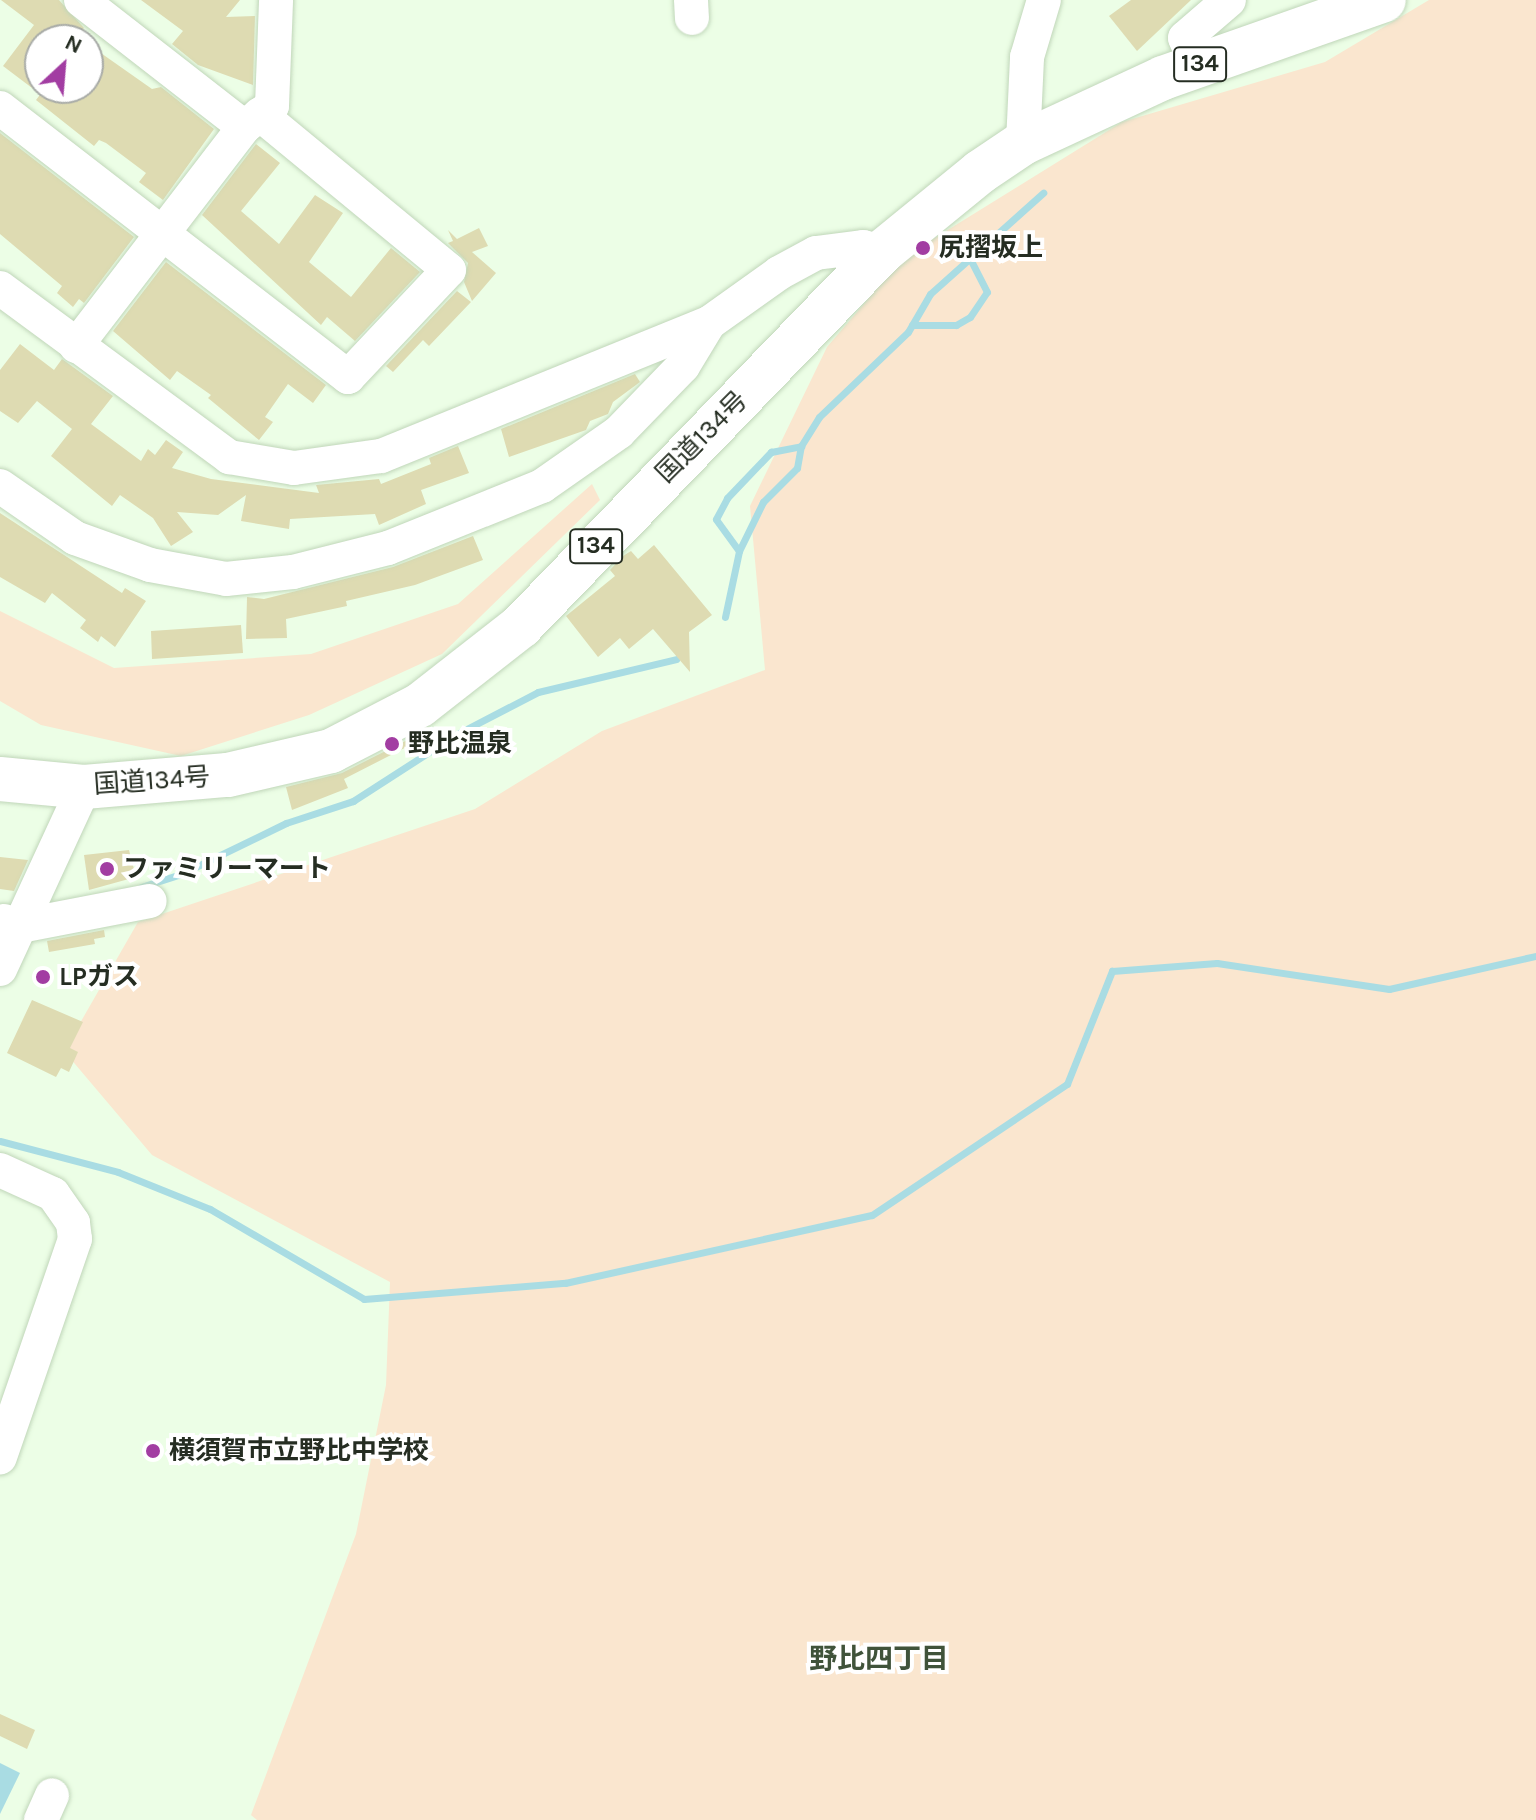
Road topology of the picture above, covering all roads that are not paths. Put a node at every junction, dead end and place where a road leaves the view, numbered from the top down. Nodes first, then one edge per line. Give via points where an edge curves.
1 (81, 0) edge
2 (276, 0) edge
3 (1044, 0) edge
4 (1229, 0) edge
5 (1384, 0) edge
6 (1196, 65) junction
7 (0, 108) edge
8 (252, 120) junction
9 (1023, 143) junction
10 (164, 233) junction
11 (882, 252) junction
12 (0, 288) edge
13 (709, 323) junction
14 (76, 346) junction
15 (0, 486) edge
16 (0, 779) edge
17 (84, 787) junction
18 (150, 901) dead end
19 (5, 944) edge
20 (0, 1170) edge
21 (0, 1457) edge

1 - 8 street
2 - 8 street via 272,106
3 - 9 street via 1027,57
4 - 6 street via 1185,38
5 - 6 highway, 国道134号 / 134
6 - 9 highway, 国道134号 / 134
7 - 10 street
8 - 10 street
8 - 10 street via 449,270 348,377
9 - 11 highway, 国道134号 / 134
10 - 14 street
11 - 13 street via 863,247 816,253
11 - 17 highway, 国道134号 / 134 via 521,626 420,705 331,751 228,775
12 - 14 street
13 - 14 street via 381,456 294,468 229,457
13 - 15 street via 683,366 619,432 542,486 388,548 293,572 226,579 150,565 75,538
16 - 17 highway, 国道134号 / 134
17 - 19 street
18 - 19 street
20 - 21 street via 53,1194 73,1223 75,1239

